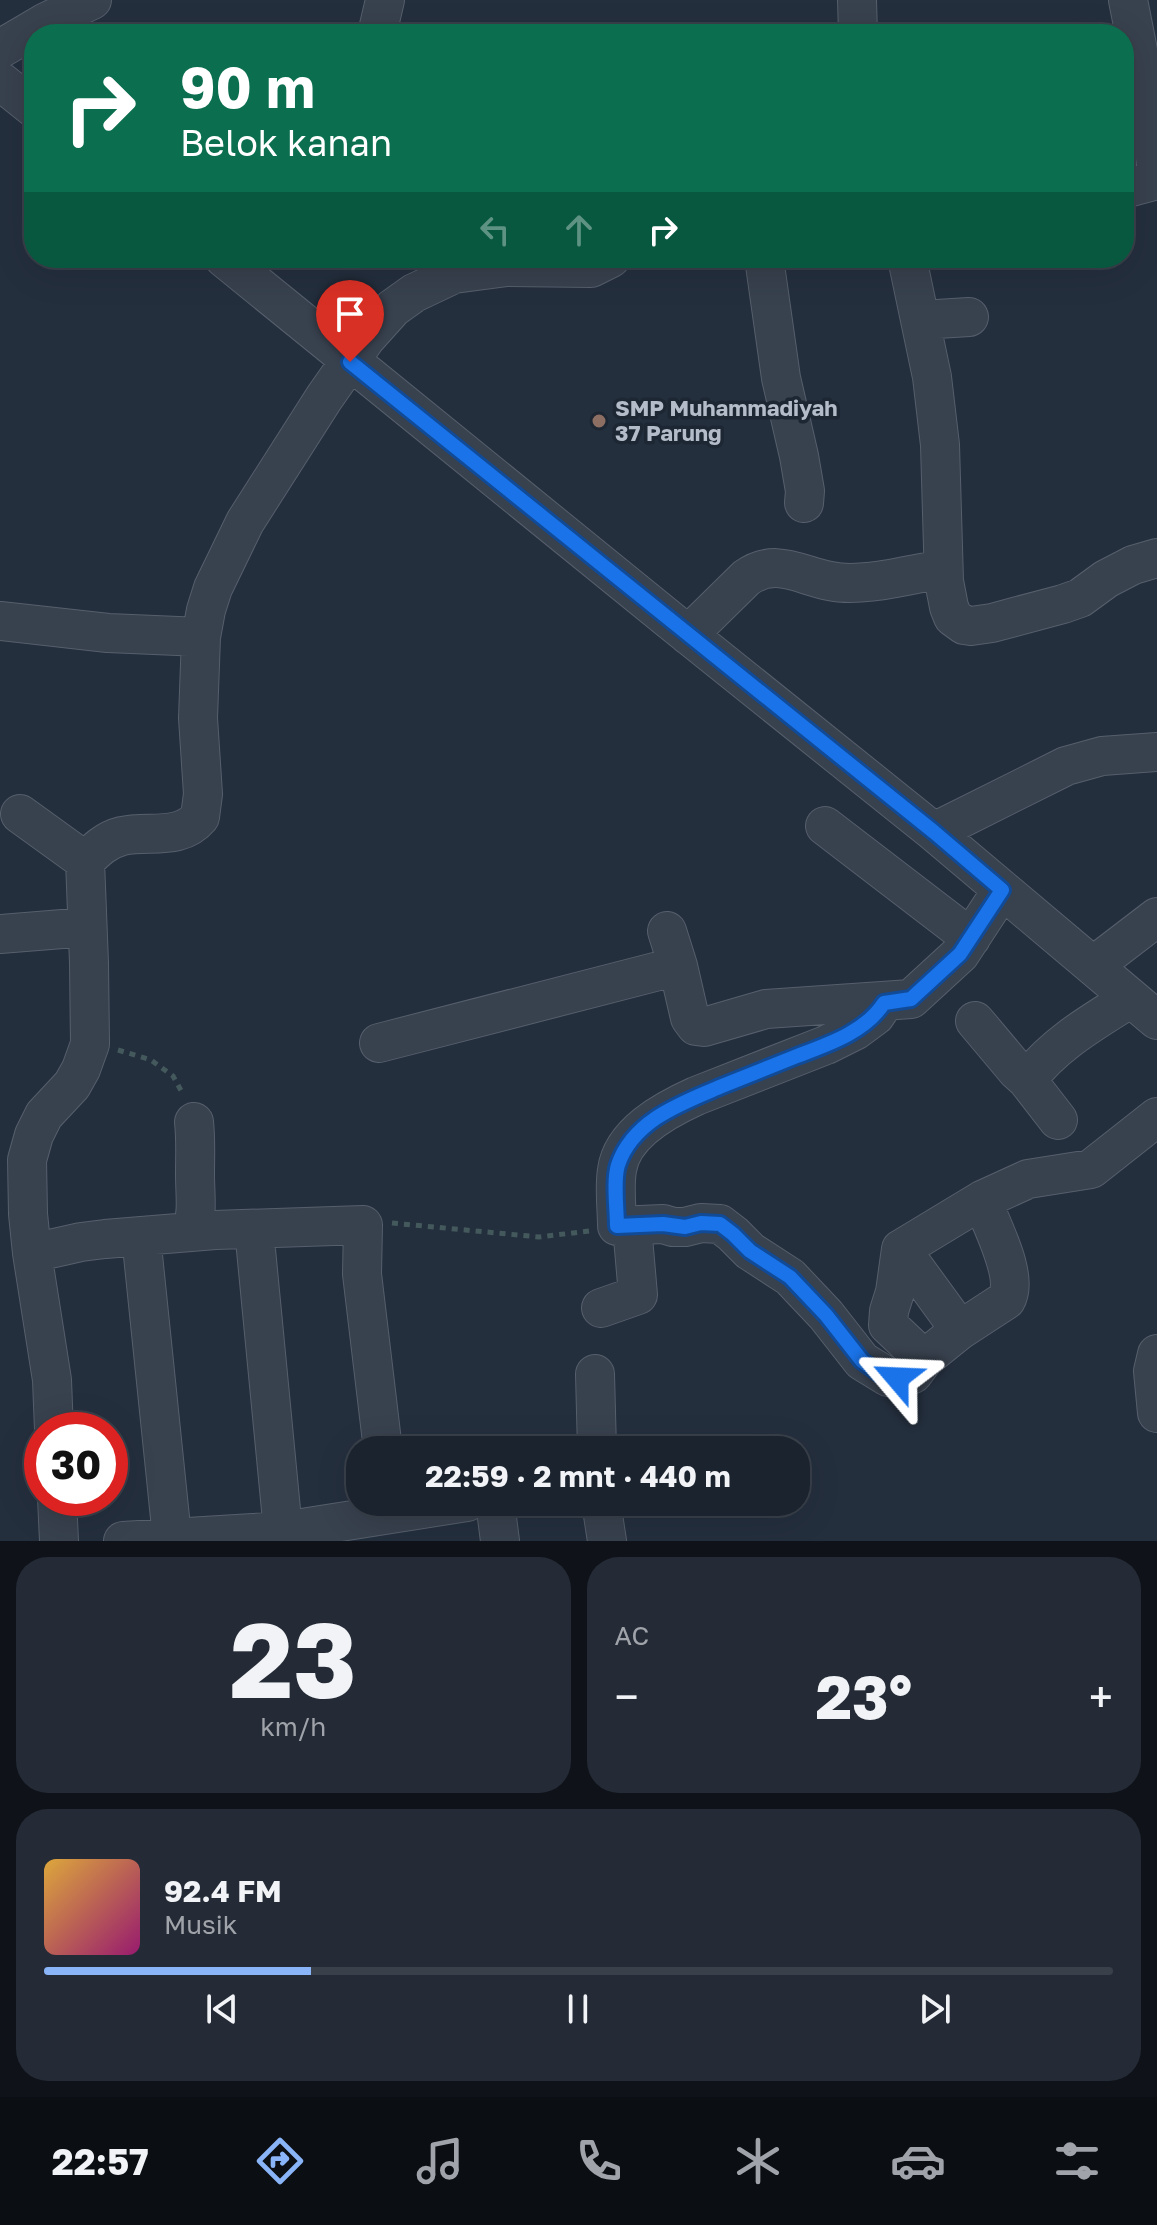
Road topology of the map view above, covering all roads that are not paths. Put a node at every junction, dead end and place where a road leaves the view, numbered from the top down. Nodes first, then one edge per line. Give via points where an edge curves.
1 (92, 0) edge
2 (385, 0) edge
3 (857, 0) edge
4 (1128, 0) edge
5 (43, 24) edge
6 (379, 24) edge
7 (858, 24) edge
8 (1133, 24) edge
9 (1134, 30) edge
10 (24, 35) edge
11 (0, 49) edge
12 (0, 81) edge
13 (24, 100) edge
14 (1157, 172) edge
15 (1157, 180) edge
16 (1134, 186) edge
17 (251, 268) edge
18 (499, 268) edge
19 (766, 268) edge
20 (909, 268) edge
21 (969, 317) dead end
22 (921, 320) junction
23 (350, 362) junction
24 (804, 503) dead end
25 (1157, 558) edge
26 (943, 569) junction
27 (0, 621) edge
28 (688, 635) junction
29 (201, 637) junction
30 (1157, 752) edge
31 (20, 814) dead end
32 (825, 826) dead end
33 (934, 832) junction
34 (85, 861) junction
35 (1002, 890) junction
36 (1157, 917) edge
37 (87, 927) junction
38 (0, 934) edge
39 (971, 938) junction
40 (1093, 966) junction
41 (884, 1003) junction
42 (1144, 1009) edge
43 (975, 1021) dead end
44 (379, 1043) dead end
45 (1027, 1080) junction
46 (1157, 1117) edge
47 (1058, 1120) dead end
48 (194, 1122) road end
49 (982, 1200) junction
50 (624, 1226) junction
51 (254, 1229) junction
52 (192, 1232) junction
53 (141, 1236) junction
54 (901, 1249) junction
55 (32, 1253) junction
56 (601, 1308) dead end
57 (960, 1330) junction
58 (1157, 1354) edge
59 (924, 1359) junction
60 (595, 1374) dead end
61 (53, 1412) edge
62 (1157, 1413) edge
63 (381, 1436) edge
64 (597, 1436) edge
65 (58, 1516) edge
66 (362, 1516) edge
67 (497, 1516) edge
68 (603, 1516) edge
69 (283, 1536) edge
70 (172, 1537) junction
71 (59, 1541) edge
72 (123, 1541) edge
73 (500, 1541) edge
74 (607, 1541) edge

1 - 5 street
2 - 6 street
3 - 7 street
4 - 8 street
9 - 14 street
10 - 11 street
12 - 13 street
15 - 16 street
17 - 23 street
18 - 23 street via 454,274 414,293 393,308
19 - 24 street
20 - 22 street
21 - 22 street
22 - 26 street via 940,445
23 - 28 street
23 - 29 street via 245,522 213,588
25 - 26 street via 1106,579 1080,598 971,626 953,617
26 - 28 street via 845,583 767,567 746,578
27 - 29 street
28 - 33 street
29 - 34 street via 200,817 175,833 111,840
30 - 33 street via 1102,756 1066,766
31 - 34 street
32 - 39 street
33 - 35 street
34 - 37 street
35 - 39 street
35 - 40 street
36 - 40 street
37 - 38 street
37 - 55 street via 90,1044 72,1085 44,1115 27,1160
39 - 41 street via 911,999
40 - 42 street
41 - 44 street via 766,1009 696,1026 673,948
41 - 50 street via 856,1030 676,1105 649,1123 634,1136 617,1170
42 - 45 street via 1076,1032
43 - 45 street
45 - 47 street
46 - 49 street via 1091,1169 1028,1179
48 - 52 street via 197,1211
49 - 54 street
49 - 57 street via 1012,1285 1006,1300
50 - 56 street via 638,1295
50 - 59 street via 720,1224 790,1277 871,1368 903,1378
51 - 52 street
51 - 63 street via 363,1225 362,1274
51 - 69 street
52 - 53 street
53 - 55 street
53 - 70 street
54 - 57 street
54 - 59 street via 888,1325
55 - 61 street
57 - 59 street
58 - 62 street
60 - 64 street
65 - 71 street
66 - 69 street
67 - 73 street
68 - 74 street
69 - 70 street
70 - 72 street

